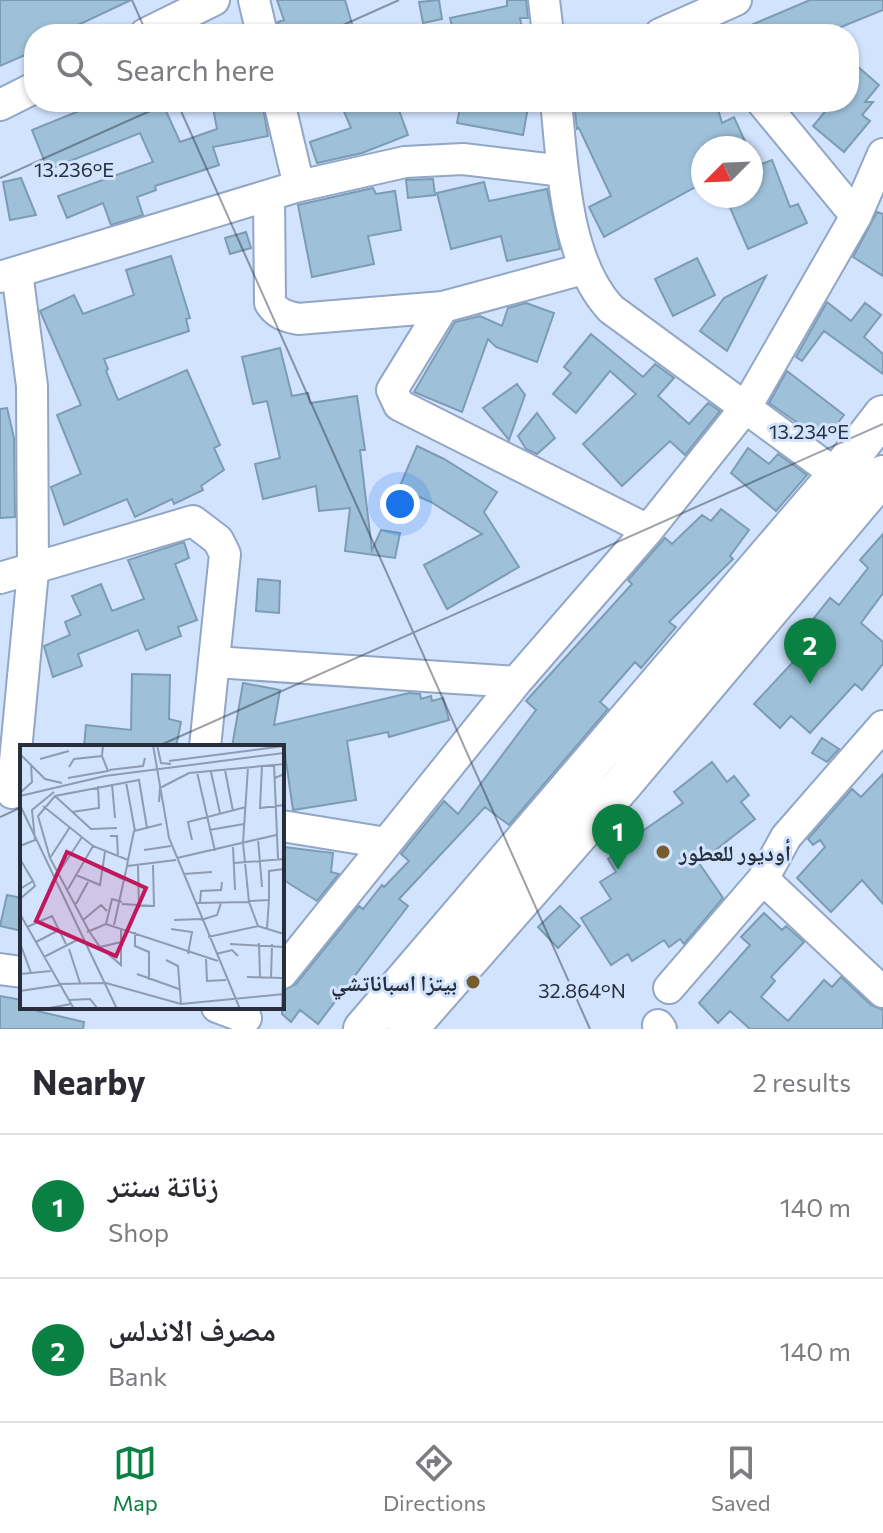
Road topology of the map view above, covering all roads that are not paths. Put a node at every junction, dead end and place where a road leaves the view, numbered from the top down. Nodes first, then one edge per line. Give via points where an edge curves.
1 (214, 0) edge
2 (254, 0) edge
3 (544, 0) edge
4 (736, 0) edge
5 (165, 24) edge
6 (260, 24) edge
7 (547, 24) edge
8 (710, 24) edge
9 (24, 93) edge
10 (0, 105) edge
11 (281, 112) edge
12 (557, 112) edge
13 (770, 112) edge
14 (883, 154) edge
15 (563, 171) junction
16 (299, 186) junction
17 (269, 196) junction
18 (856, 216) junction
19 (583, 269) junction
20 (9, 274) edge
21 (443, 307) junction
22 (746, 407) junction
23 (883, 415) edge
24 (837, 475) junction
25 (880, 485) edge
26 (648, 530) junction
27 (33, 571) junction
28 (0, 578) edge
29 (215, 662) junction
30 (516, 682) junction
31 (879, 737) edge
32 (205, 745) edge
33 (11, 793) edge
34 (284, 826) edge
35 (386, 843) junction
36 (763, 879) junction
37 (0, 969) edge
38 (284, 970) edge
39 (20, 972) edge
40 (669, 988) dead end
41 (883, 992) edge
42 (222, 1009) edge
43 (247, 1018) edge
44 (363, 1029) edge
45 (408, 1029) edge

1 - 5 street
2 - 6 street
3 - 7 street
4 - 8 street
9 - 10 street
11 - 16 street
12 - 15 street
13 - 18 street
14 - 18 street
15 - 16 street via 463,159 405,162
15 - 19 street
16 - 17 street
17 - 20 street
17 - 21 street via 270,303 276,312 298,319
18 - 22 street
19 - 21 street
19 - 22 street via 611,309
20 - 27 street via 32,386
21 - 26 street via 392,390 399,405
22 - 24 street
22 - 26 street
23 - 24 main road
24 - 44 main road
25 - 45 main road
26 - 30 street
27 - 28 street
27 - 29 street via 193,521 218,540 225,554
27 - 33 street
29 - 30 street
29 - 32 street
30 - 35 street
31 - 36 street via 786,837
34 - 35 street
35 - 38 street
36 - 40 street
36 - 41 street
37 - 39 street
42 - 43 street

